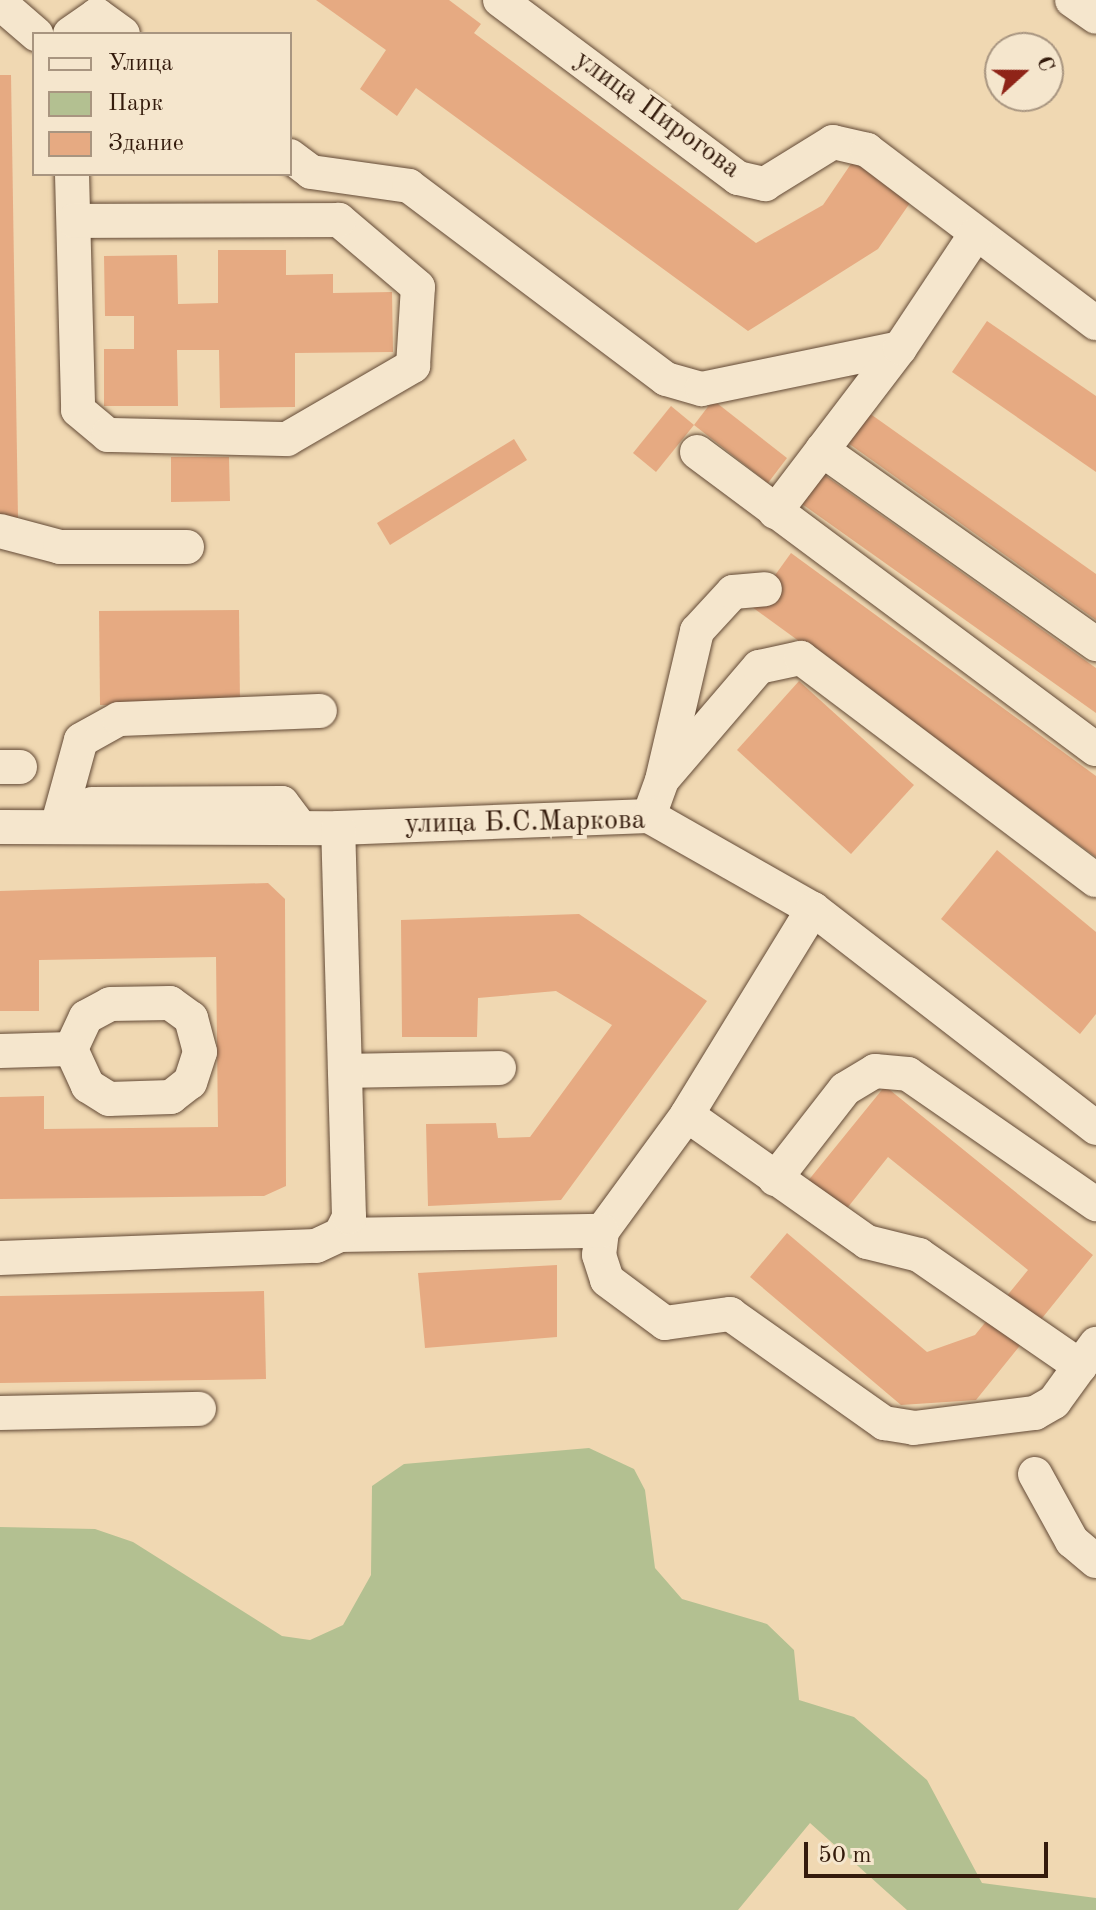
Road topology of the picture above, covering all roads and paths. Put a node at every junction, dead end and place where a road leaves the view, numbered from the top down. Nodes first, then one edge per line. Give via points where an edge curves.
1 (500, 0) edge
2 (1072, 0) edge
3 (0, 3) edge
4 (1096, 17) edge
5 (34, 32) edge
6 (292, 158) edge
7 (72, 176) edge
8 (74, 221) junction
9 (975, 235) junction
10 (1096, 323) edge
11 (900, 348) junction
12 (822, 450) junction
13 (697, 452) dead end
14 (775, 512) junction
15 (0, 531) edge
16 (187, 547) dead end
17 (765, 589) dead end
18 (1096, 644) edge
19 (320, 711) dead end
20 (1096, 749) edge
21 (662, 780) junction
22 (649, 816) junction
23 (0, 827) edge
24 (57, 827) junction
25 (338, 828) junction
26 (1096, 880) edge
27 (813, 909) junction
28 (71, 1049) dead end
29 (0, 1051) edge
30 (499, 1068) dead end
31 (345, 1071) junction
32 (687, 1115) junction
33 (1096, 1128) edge
34 (775, 1179) junction
35 (1096, 1204) edge
36 (602, 1231) junction
37 (340, 1235) junction
38 (0, 1258) edge
39 (1088, 1355) edge
40 (199, 1409) dead end
41 (0, 1413) edge
42 (1035, 1474) dead end
43 (1096, 1561) edge

1 - 9 street, улица Пирогова via 738,178 765,184 833,142 867,150
2 - 4 street
3 - 5 street
6 - 11 street via 311,172 409,186 666,379 702,389
7 - 8 street
8 - 8 street via 78,410 108,435 287,439 413,366 418,287 339,220
9 - 10 street, улица Пирогова
9 - 11 street
11 - 12 street
12 - 14 street
12 - 18 street
13 - 14 street
14 - 20 street
15 - 16 street via 60,547
17 - 21 street via 733,592 697,631
19 - 24 street via 119,719 81,740
21 - 22 street
21 - 26 street via 759,667 801,658
22 - 25 street, улица Б.С.Маркова
22 - 27 street, улица Б.С.Маркова
23 - 24 street, улица Б.С.Маркова
24 - 25 street, улица Б.С.Маркова
25 - 31 street
27 - 32 street
27 - 33 street, улица Б.С.Маркова
28 - 29 street
30 - 31 street
31 - 37 street via 349,1217
32 - 34 street
32 - 36 street
34 - 35 street via 845,1089 875,1071 908,1074
34 - 39 street via 867,1242 919,1255
36 - 37 street
36 - 39 street via 599,1255 607,1280 665,1323 730,1314 884,1423 914,1428 1035,1413 1054,1402
37 - 38 street via 316,1246
40 - 41 street
42 - 43 street via 1072,1541

